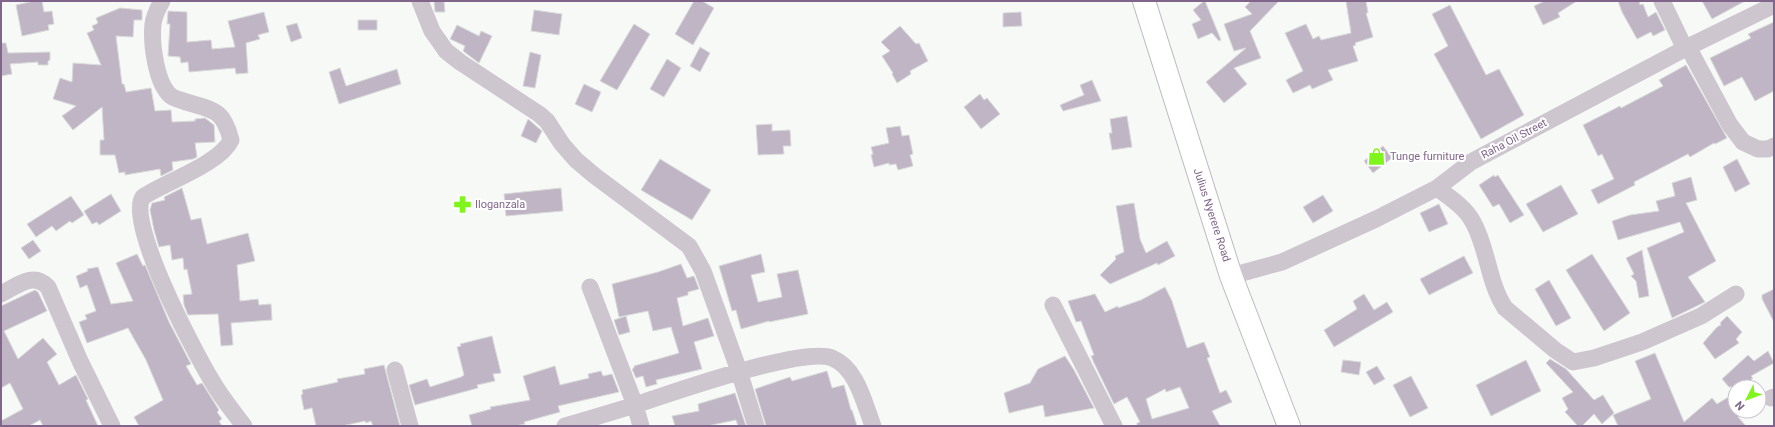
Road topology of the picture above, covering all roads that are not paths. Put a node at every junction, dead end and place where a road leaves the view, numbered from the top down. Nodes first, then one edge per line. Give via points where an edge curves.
1 (162, 1) edge
2 (420, 1) edge
3 (1144, 1) edge
4 (1662, 1) edge
5 (1774, 5) edge
6 (1686, 48) junction
7 (1774, 146) edge
8 (1437, 188) junction
9 (1231, 276) junction
10 (4, 287) edge
11 (590, 287) dead end
12 (1736, 294) dead end
13 (1053, 305) dead end
14 (395, 370) dead end
15 (739, 371) junction
16 (635, 405) junction
17 (112, 426) edge
18 (244, 426) edge
19 (410, 426) edge
20 (565, 426) edge
21 (641, 426) edge
22 (756, 426) edge
23 (873, 426) edge
24 (1114, 426) edge
25 (1289, 426) edge

1 - 18 street via 153,24 154,57 166,91 172,97 215,112 224,119 232,140 223,151 204,164 143,197 140,200 140,213 154,263 171,304 213,383
2 - 15 street via 432,31 446,51 539,114 576,160 689,246 703,271
3 - 9 highway, Julius Nyerere Road
4 - 6 street
5 - 6 street, Raha Oil Street
6 - 7 street via 1730,125 1744,142 1758,149
6 - 8 street, Raha Oil Street via 1471,162
8 - 9 street, Raha Oil Street via 1282,262
8 - 12 street via 1459,205 1472,221 1484,248 1491,277 1505,308 1555,350 1574,362 1642,342 1702,316
9 - 25 highway, Julius Nyerere Road
10 - 17 street via 34,279 40,280 48,287
11 - 16 street
13 - 24 street
14 - 19 street
15 - 16 street
15 - 22 street
15 - 23 street via 811,355 831,357 843,364 855,380
16 - 20 street
16 - 21 street

